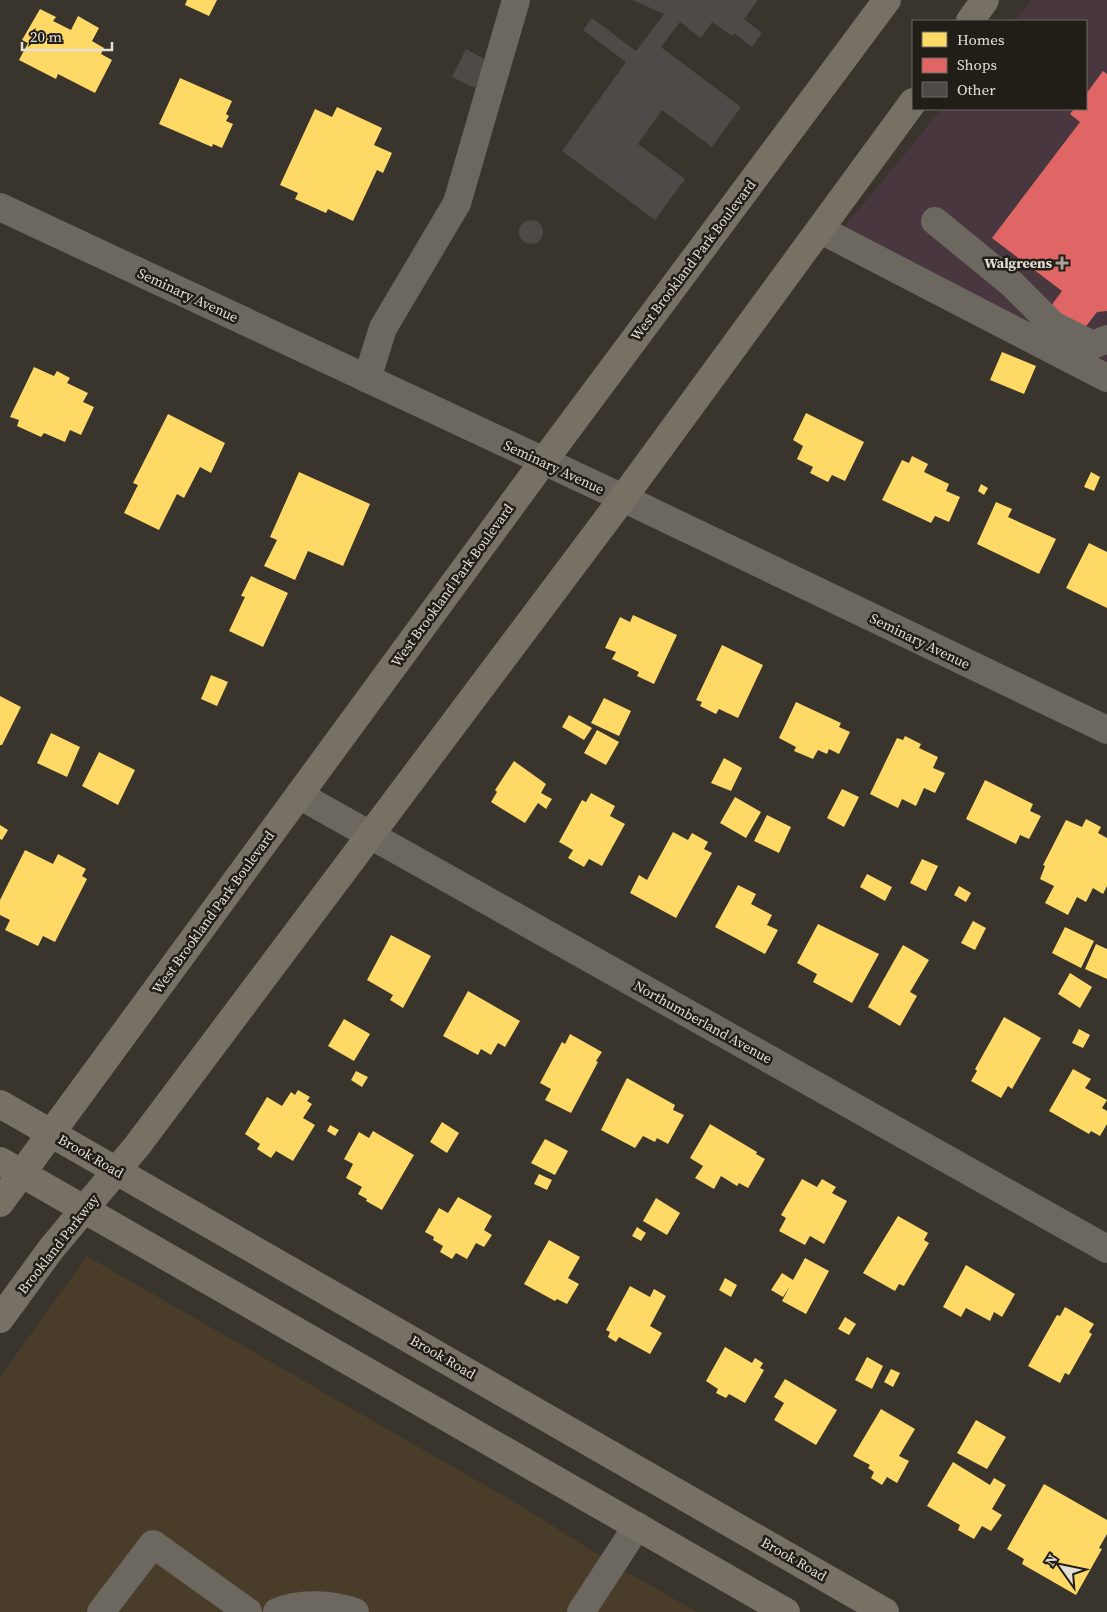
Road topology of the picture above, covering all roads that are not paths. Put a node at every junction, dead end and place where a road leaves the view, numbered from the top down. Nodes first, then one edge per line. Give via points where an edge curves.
1 (516, 0) edge
2 (887, 0) edge
3 (985, 0) edge
4 (971, 20) edge
5 (912, 103) edge
6 (0, 207) edge
7 (936, 221) dead end
8 (821, 230) junction
9 (1107, 339) edge
10 (1107, 378) edge
11 (367, 379) junction
12 (543, 462) junction
13 (623, 498) junction
14 (1107, 730) edge
15 (299, 795) junction
16 (368, 834) junction
17 (0, 1104) edge
18 (52, 1133) junction
19 (11, 1168) edge
20 (117, 1170) junction
21 (0, 1203) edge
22 (84, 1209) junction
23 (1107, 1249) edge
24 (0, 1319) edge
25 (637, 1526) junction
26 (100, 1612) edge
27 (248, 1612) edge
28 (277, 1612) edge
29 (355, 1612) edge
30 (581, 1612) edge
31 (784, 1612) edge
32 (885, 1612) edge

1 - 11 street via 457,203 383,328
2 - 12 main road, West Brookland Park Boulevard
3 - 4 main road
5 - 8 main road
6 - 11 street, Seminary Avenue
7 - 9 street via 1012,284 1053,325 1093,345
8 - 10 street
8 - 13 main road
11 - 12 street, Seminary Avenue
12 - 13 street, Seminary Avenue
12 - 15 main road, West Brookland Park Boulevard
13 - 14 street, Seminary Avenue
13 - 16 main road
15 - 16 street, Northumberland Avenue
15 - 18 main road, West Brookland Park Boulevard
16 - 20 main road
16 - 23 street, Northumberland Avenue
17 - 18 main road, Brook Road
18 - 19 main road, West Brookland Park Boulevard
18 - 20 main road, Brook Road
19 - 21 main road
19 - 22 main road
20 - 22 main road, Brookland Parkway
20 - 32 main road, Brook Road
22 - 24 main road, Brookland Parkway
22 - 25 main road
25 - 30 street
25 - 31 main road
26 - 27 street via 153,1544
28 - 29 street via 303,1606

